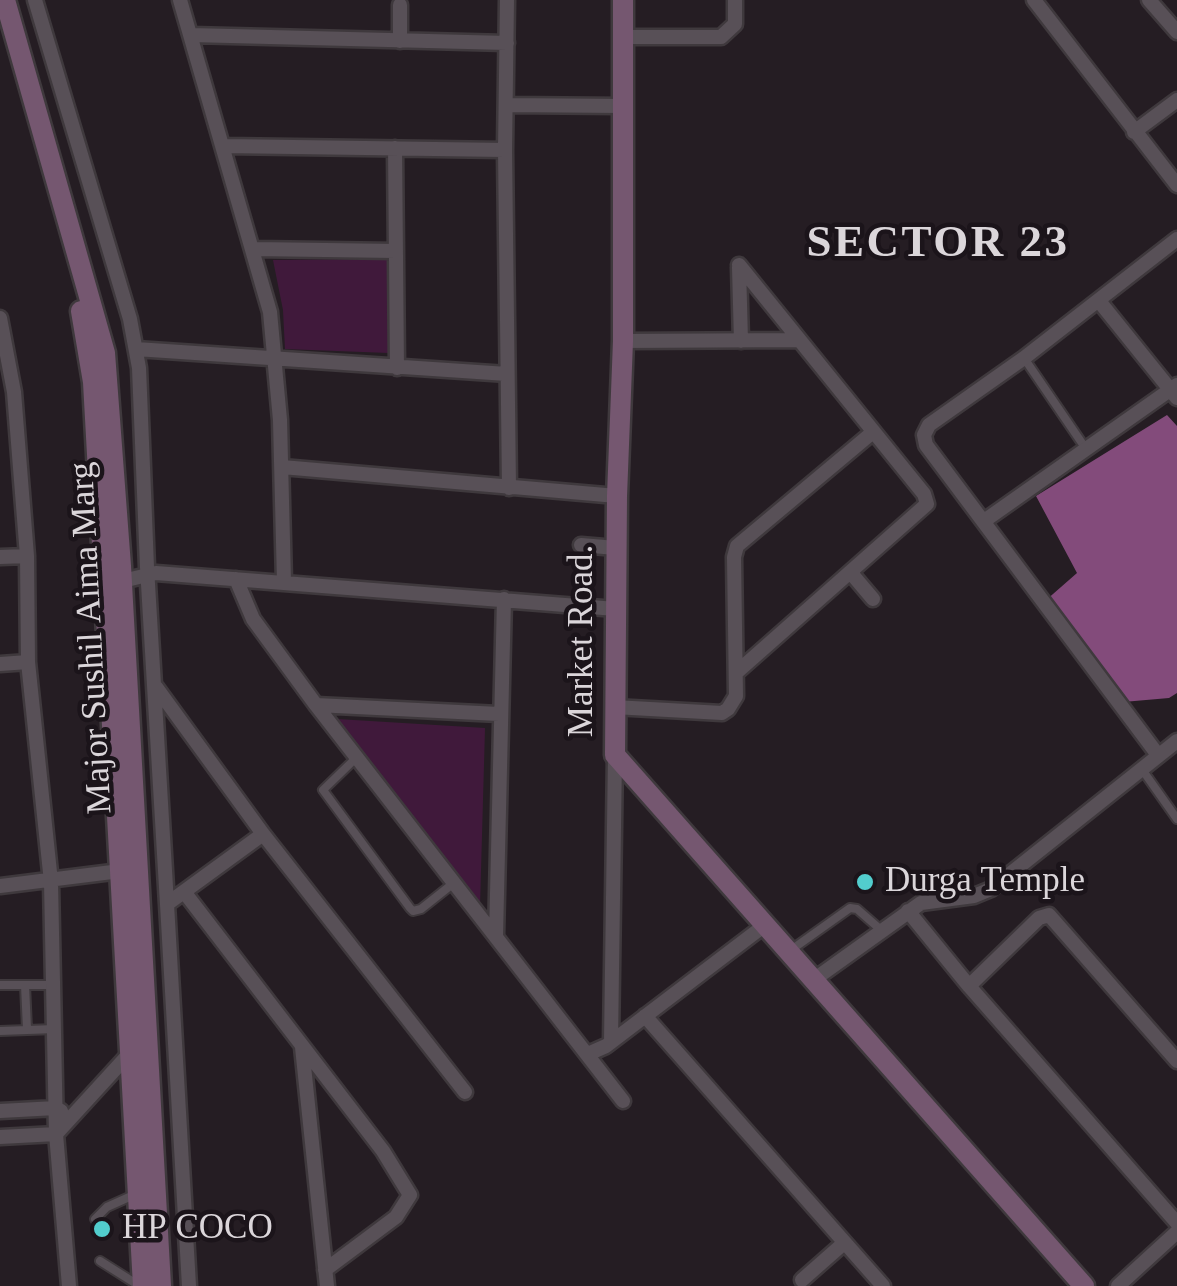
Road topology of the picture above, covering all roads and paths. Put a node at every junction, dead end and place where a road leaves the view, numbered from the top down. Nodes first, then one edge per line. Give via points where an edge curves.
1 (5, 0) edge
2 (35, 0) edge
3 (180, 0) edge
4 (507, 0) edge
5 (623, 0) edge
6 (736, 0) edge
7 (1034, 0) edge
8 (1149, 0) edge
9 (400, 4) dead end
10 (0, 27) edge
11 (1177, 32) edge
12 (190, 35) junction
13 (622, 37) junction
14 (400, 40) junction
15 (506, 43) junction
16 (1177, 100) edge
17 (506, 105) junction
18 (622, 106) junction
19 (1134, 132) junction
20 (224, 146) junction
21 (396, 148) junction
22 (505, 150) junction
23 (1177, 185) edge
24 (1177, 239) edge
25 (254, 249) junction
26 (396, 251) junction
27 (1099, 301) junction
28 (0, 318) edge
29 (799, 340) junction
30 (623, 341) junction
31 (740, 341) junction
32 (136, 350) junction
33 (1024, 358) junction
34 (275, 360) junction
35 (396, 368) junction
36 (507, 374) junction
37 (1175, 391) edge
38 (873, 432) junction
39 (1086, 449) junction
40 (282, 467) junction
41 (510, 488) junction
42 (617, 496) junction
43 (984, 521) junction
44 (581, 545) dead end
45 (616, 548) junction
46 (0, 556) edge
47 (26, 556) junction
48 (150, 572) junction
49 (851, 573) junction
50 (112, 574) junction
51 (236, 578) junction
52 (284, 582) junction
53 (872, 599) dead end
54 (504, 600) junction
55 (616, 609) junction
56 (28, 662) junction
57 (0, 664) edge
58 (737, 672) junction
59 (156, 687) junction
60 (316, 705) junction
61 (614, 707) junction
62 (499, 714) junction
63 (1177, 741) edge
64 (615, 755) junction
65 (1158, 755) junction
66 (357, 757) junction
67 (1141, 768) junction
68 (1177, 818) edge
69 (263, 834) junction
70 (130, 870) junction
71 (51, 882) junction
72 (455, 882) junction
73 (0, 886) edge
74 (185, 893) junction
75 (168, 908) junction
76 (908, 911) junction
77 (765, 926) junction
78 (881, 930) junction
79 (496, 936) junction
80 (142, 937) junction
81 (788, 952) junction
82 (812, 980) junction
83 (54, 984) junction
84 (0, 985) edge
85 (25, 985) junction
86 (969, 986) junction
87 (645, 1016) junction
88 (55, 1029) junction
89 (27, 1030) junction
90 (0, 1031) edge
91 (611, 1042) junction
92 (302, 1046) junction
93 (130, 1053) junction
94 (588, 1054) junction
95 (1177, 1062) edge
96 (465, 1092) dead end
97 (623, 1101) dead end
98 (56, 1108) junction
99 (0, 1111) edge
100 (70, 1117) junction
101 (56, 1134) junction
102 (0, 1137) edge
103 (147, 1192) junction
104 (95, 1219) dead end
105 (1177, 1223) edge
106 (1177, 1232) edge
107 (844, 1243) junction
108 (100, 1260) dead end
109 (326, 1278) edge
110 (802, 1280) dead end
111 (70, 1286) edge
112 (142, 1286) edge
113 (161, 1286) edge
114 (189, 1286) edge
115 (882, 1286) edge
116 (1084, 1286) edge
117 (1118, 1286) edge

1 - 50 street, Major Sushil Aima Marg via 105,353
2 - 32 street
3 - 12 street
4 - 15 street
5 - 13 street, Market Road.
6 - 13 street via 735,24 721,37
7 - 19 street
8 - 11 street
9 - 14 street
10 - 50 street, Major Sushil Aima Marg via 86,330
12 - 14 street
12 - 20 street
13 - 18 street, Market Road.
14 - 15 street
15 - 17 street
16 - 19 street
17 - 18 street
17 - 22 street
18 - 30 street, Market Road.
19 - 23 street
20 - 21 street
20 - 25 street
21 - 22 street
21 - 26 street
22 - 36 street
24 - 27 street
25 - 26 street
25 - 34 street
26 - 35 street
27 - 33 street
27 - 37 street
28 - 47 street via 14,392
29 - 31 street
29 - 31 street via 739,261
29 - 38 street
30 - 31 street
30 - 42 street, Market Road.
32 - 34 street
32 - 48 street
33 - 39 lane
33 - 43 street via 928,425 924,435
34 - 35 street
34 - 40 street
35 - 36 street
36 - 41 street
37 - 39 street
38 - 49 street via 927,504
38 - 58 street via 737,546
39 - 43 street
40 - 41 street
40 - 52 street
41 - 42 street
42 - 45 street, Market Road.
43 - 65 street
44 - 45 street
45 - 55 street, Market Road.
46 - 47 street
47 - 56 street
48 - 50 street
48 - 51 street
48 - 59 street
49 - 53 street
49 - 58 street
50 - 70 street, Major Sushil Aima Marg
51 - 52 street
51 - 60 street via 245,606
52 - 54 street
54 - 55 street
54 - 62 street
55 - 61 street, Market Road.
56 - 57 street
56 - 71 street
58 - 61 street via 734,702 722,713
59 - 69 street
59 - 75 street
60 - 62 street
60 - 66 street
61 - 64 street, Market Road.
62 - 79 street
63 - 65 street
64 - 77 street, Market Road.
64 - 91 street
65 - 67 street
66 - 72 street
66 - 72 lane via 324,790 410,908 421,909
67 - 68 lane
67 - 76 street via 982,894 930,899
69 - 74 street
69 - 96 street
70 - 71 street
70 - 80 street, Major Sushil Aima Marg
70 - 93 street, Major Sushil Aima Marg
71 - 73 street
71 - 83 street
72 - 79 street
74 - 75 street
74 - 92 street
75 - 80 street
75 - 114 street
76 - 78 street
76 - 86 street
77 - 81 street, Market Road.
77 - 87 street
78 - 81 lane via 850,908
78 - 82 street
79 - 94 street
80 - 103 street, Major Sushil Aima Marg
81 - 82 street, Market Road.
82 - 116 street, Market Road.
83 - 85 lane
83 - 88 street
84 - 85 lane
85 - 89 lane
86 - 95 street via 1049,915
86 - 105 street
87 - 91 street
87 - 107 street
88 - 89 lane
88 - 98 street
89 - 90 lane
91 - 94 street
92 - 109 street
92 - 109 street via 410,1195 396,1217
93 - 100 street
93 - 103 street, Major Sushil Aima Marg
94 - 97 street
98 - 99 street
98 - 100 street
98 - 101 street
100 - 101 street
101 - 102 street
101 - 111 street
103 - 104 lane via 107,1206
103 - 112 street, Major Sushil Aima Marg
103 - 113 street, Major Sushil Aima Marg
106 - 117 street
107 - 110 street
107 - 115 street
108 - 112 lane

